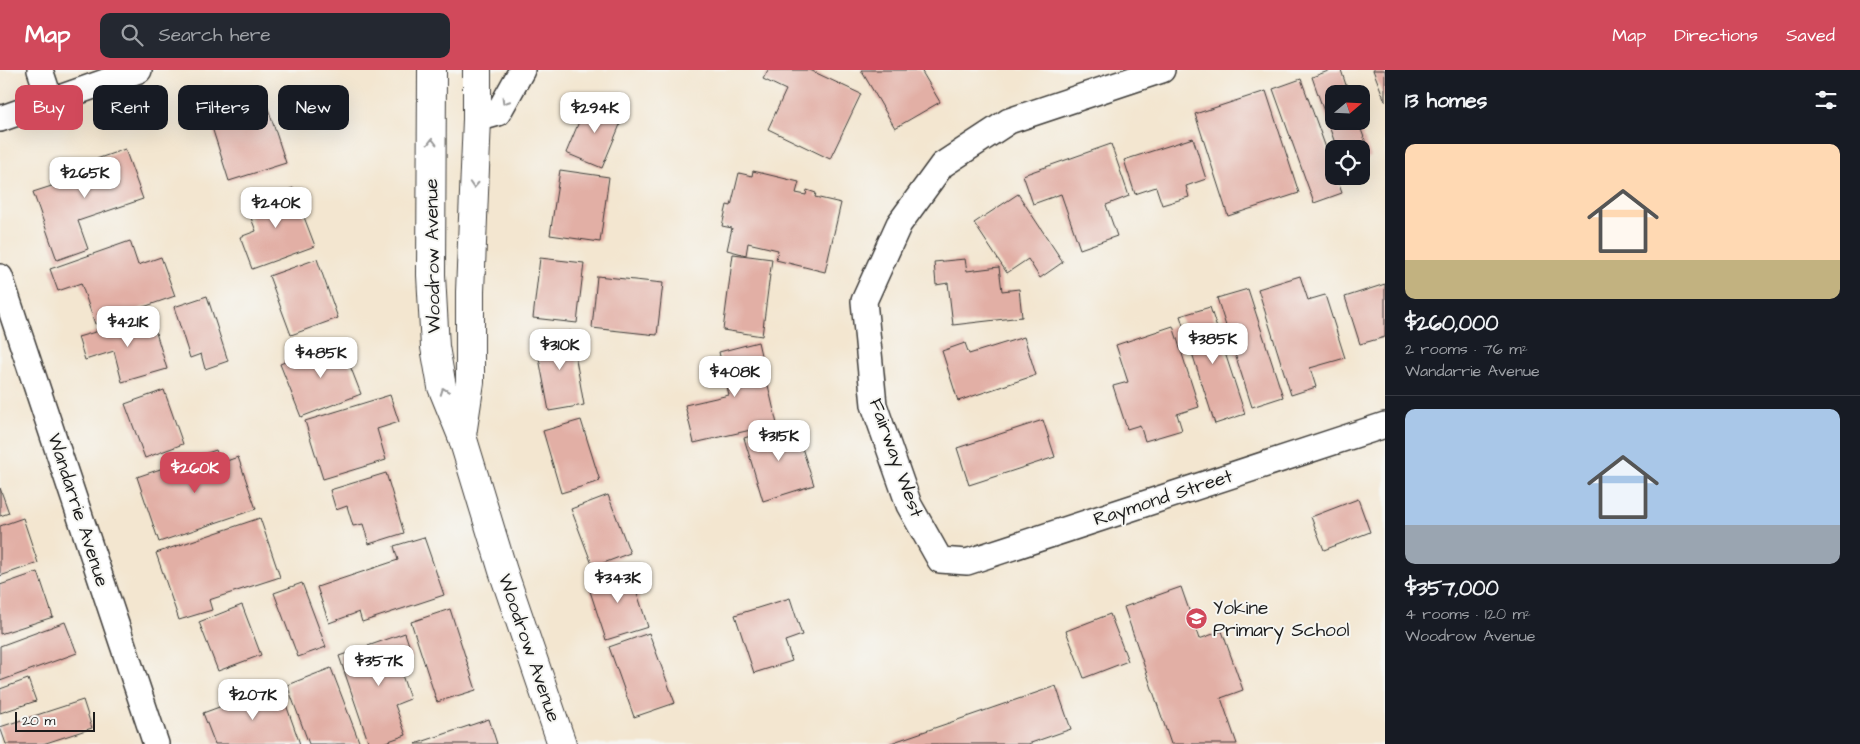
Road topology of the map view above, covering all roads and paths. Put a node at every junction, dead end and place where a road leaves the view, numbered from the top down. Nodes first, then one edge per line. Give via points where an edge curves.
1 (40, 70) edge
2 (139, 70) edge
3 (432, 70) edge
4 (476, 70) edge
5 (522, 70) edge
6 (1162, 70) edge
7 (45, 85) edge
8 (83, 90) edge
9 (15, 114) edge
10 (0, 119) edge
11 (477, 119) junction
12 (0, 277) edge
13 (1385, 425) edge
14 (462, 436) junction
15 (940, 560) joint
16 (156, 744) edge
17 (562, 744) edge

1 - 7 street
2 - 8 street
14 -> 3 main road, Woodrow Avenue via 442,387 435,347 431,275
4 - 11 main road, Woodrow Avenue
5 -> 11 street via 498,113
6 - 15 street, Fairway West via 1008,121 942,165 895,232 864,301 874,405 909,505
9 - 10 street
11 -> 14 main road, Woodrow Avenue via 470,382
12 - 16 street, Wandarrie Avenue
13 - 15 street, Raymond Street via 967,562
14 - 17 main road, Woodrow Avenue via 503,571

